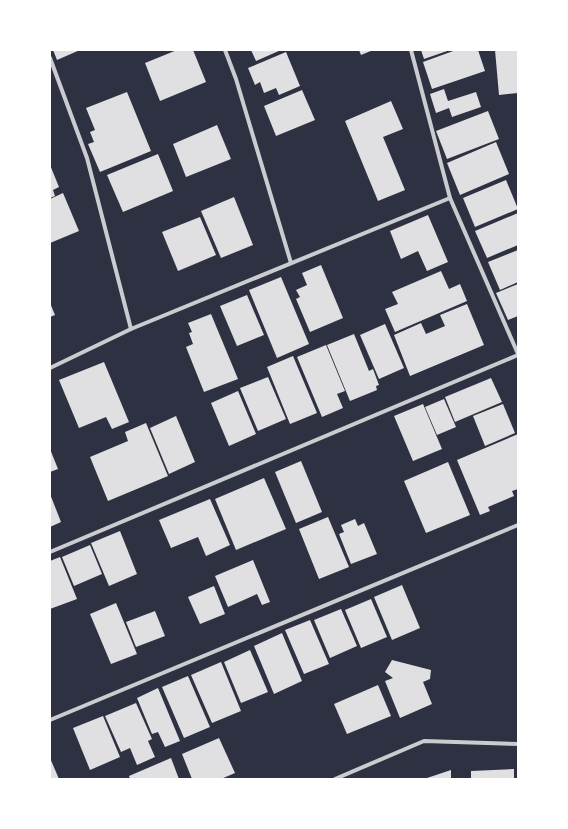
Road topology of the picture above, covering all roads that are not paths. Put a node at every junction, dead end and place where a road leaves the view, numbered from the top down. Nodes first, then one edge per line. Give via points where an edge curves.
1 (226, 50) edge
2 (411, 50) edge
3 (50, 58) edge
4 (450, 198) junction
5 (291, 263) junction
6 (131, 329) junction
7 (518, 354) edge
8 (50, 368) edge
9 (518, 524) edge
10 (50, 552) edge
11 (50, 720) edge
12 (518, 744) edge
13 (335, 779) edge

1 - 5 street
2 - 4 street
3 - 6 street via 86,158
4 - 5 street
4 - 7 street
5 - 6 street
6 - 8 street
7 - 10 street
9 - 11 street
12 - 13 street via 424,742

